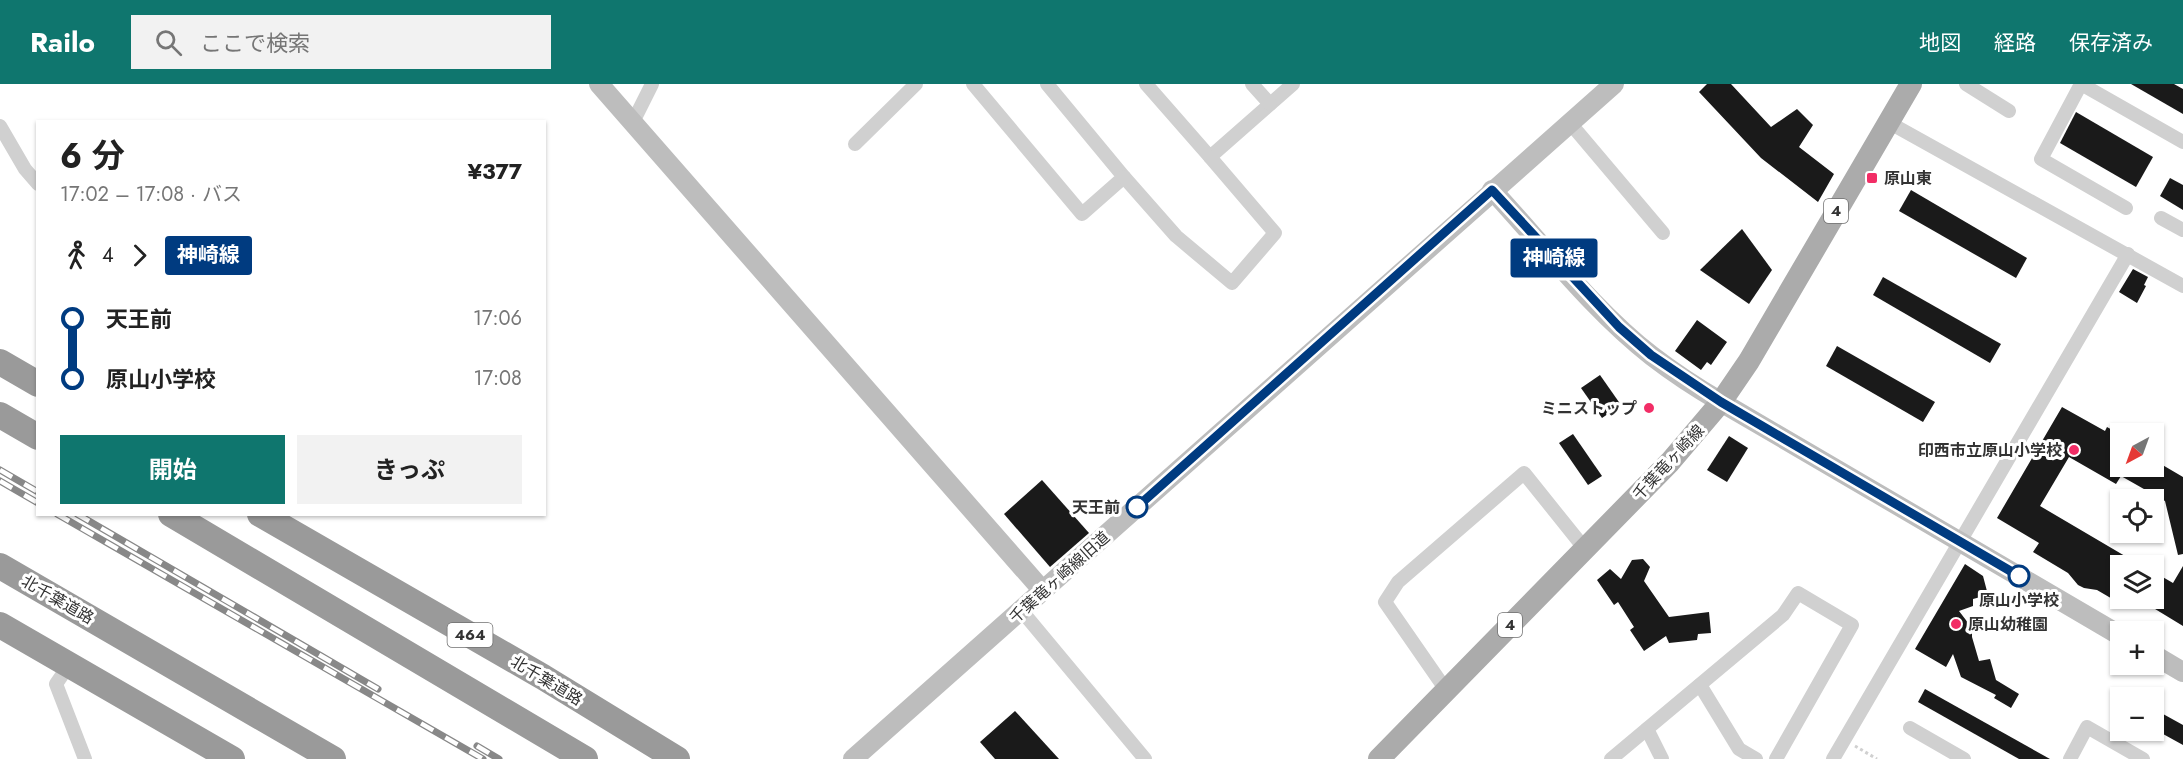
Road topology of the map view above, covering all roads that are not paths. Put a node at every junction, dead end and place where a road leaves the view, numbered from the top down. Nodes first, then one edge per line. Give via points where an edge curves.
1 (599, 84) edge
2 (652, 84) edge
3 (916, 84) edge
4 (973, 84) edge
5 (1047, 84) edge
6 (1146, 84) edge
7 (1252, 84) edge
8 (1293, 84) edge
9 (1614, 84) edge
10 (1911, 84) edge
11 (1966, 84) edge
12 (1270, 104) junction
13 (2009, 111) dead end
14 (633, 122) junction
15 (1888, 122) junction
16 (1570, 123) junction
17 (0, 126) edge
18 (2183, 142) edge
19 (855, 144) dead end
20 (1209, 157) junction
21 (1124, 177) junction
22 (36, 182) edge
23 (1492, 190) junction
24 (2126, 208) dead end
25 (2161, 218) dead end
26 (2183, 230) edge
27 (1663, 233) dead end
28 (2128, 254) junction
29 (2183, 286) edge
30 (0, 362) edge
31 (36, 383) edge
32 (1721, 402) junction
33 (0, 415) edge
34 (36, 436) edge
35 (174, 516) edge
36 (263, 516) edge
37 (1959, 541) junction
38 (1585, 549) junction
39 (0, 566) edge
40 (1043, 591) junction
41 (1021, 610) junction
42 (0, 625) edge
43 (2110, 630) edge
44 (2164, 661) edge
45 (69, 665) junction
46 (2183, 672) edge
47 (1700, 685) junction
48 (1446, 690) junction
49 (1910, 728) dead end
50 (1647, 729) junction
51 (85, 759) edge
52 (232, 759) edge
53 (333, 759) edge
54 (585, 759) edge
55 (677, 759) edge
56 (853, 759) edge
57 (1146, 759) edge
58 (1379, 759) edge
59 (1611, 759) edge
60 (1662, 759) edge
61 (1756, 759) edge
62 (1776, 759) edge
63 (1833, 759) edge
64 (1964, 759) edge
65 (2070, 759) edge
66 (2143, 759) edge

1 - 14 street
2 - 14 street
3 - 19 street
4 - 21 street via 1082,214
5 - 21 street
6 - 20 street
7 - 12 street
8 - 12 street
9 - 16 street, 千葉竜ヶ崎線旧道
10 - 15 main road, 千葉竜ヶ崎線 / 4
11 - 13 street
12 - 20 street
14 - 40 street
15 - 28 street
15 - 32 main road, 千葉竜ヶ崎線 / 4 via 1749,361
16 - 23 street, 千葉竜ヶ崎線旧道
16 - 27 street
17 - 22 street
18 - 24 street via 2081,84 2041,159
20 - 21 street via 1275,233 1232,283 1176,236
23 - 32 street via 1619,327 1651,355
23 - 40 street, 千葉竜ヶ崎線旧道
25 - 26 street
28 - 29 street
28 - 37 street
30 - 31 highway
32 - 37 street
32 - 38 main road, 千葉竜ヶ崎線 / 4 via 1670,462
33 - 34 highway
35 - 54 highway
36 - 55 highway, 北千葉道路 / 464
37 - 43 street
37 - 63 street
38 - 48 main road, 千葉竜ヶ崎線 / 4
38 - 48 street via 1524,473 1398,582 1385,602
39 - 53 highway, 北千葉道路
40 - 41 street, 千葉竜ヶ崎線旧道
41 - 56 street, 千葉竜ヶ崎線旧道
41 - 57 street
42 - 45 highway
44 - 46 street
45 - 51 street via 56,684
45 - 52 highway
47 - 50 street
47 - 61 street via 1739,749
47 - 62 street via 1783,615 1798,593 1852,625
48 - 58 main road, 千葉竜ヶ崎線 / 4
49 - 64 street
50 - 59 street
50 - 60 street
65 - 66 street via 2088,727

